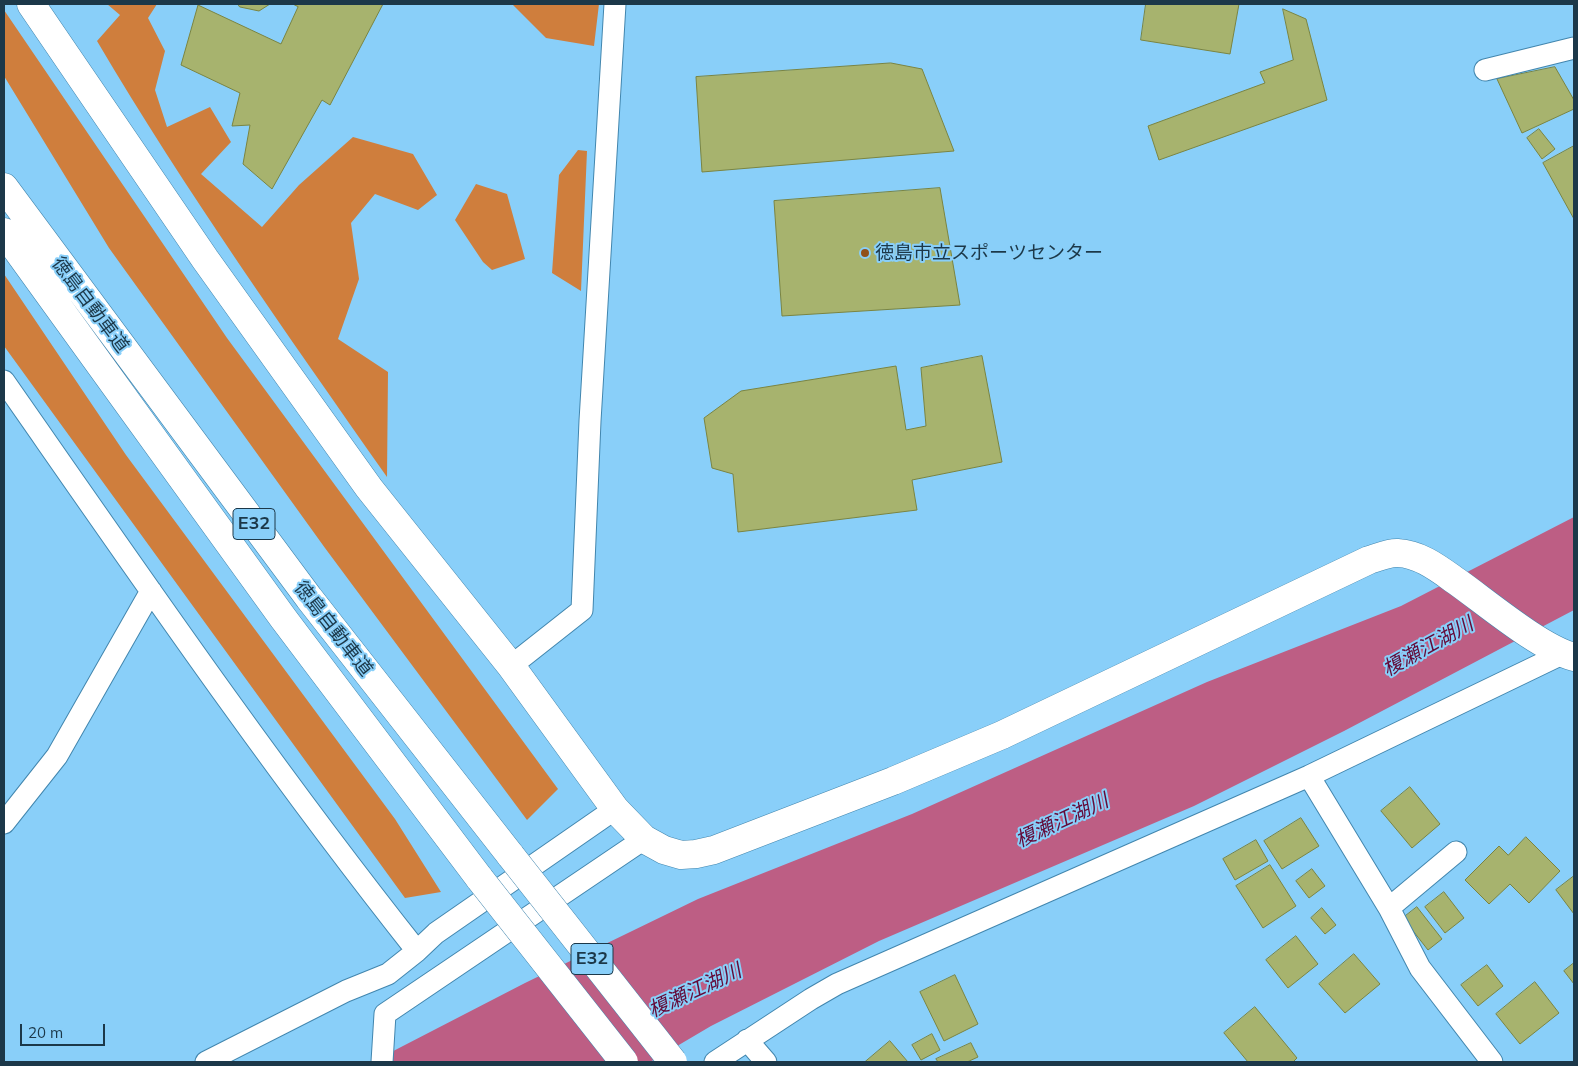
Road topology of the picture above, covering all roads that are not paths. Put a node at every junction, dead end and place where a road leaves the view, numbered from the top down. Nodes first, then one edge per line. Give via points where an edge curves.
1 (31, 4) edge
2 (615, 4) edge
3 (1574, 48) edge
4 (1485, 70) dead end
5 (4, 187) edge
6 (4, 232) edge
7 (4, 381) edge
8 (151, 591) junction
9 (1560, 651) edge
10 (511, 666) junction
11 (1309, 776) junction
12 (615, 809) junction
13 (4, 823) edge
14 (644, 839) junction
15 (1456, 852) dead end
16 (1389, 908) junction
17 (417, 951) junction
18 (747, 1040) junction
19 (206, 1062) edge
20 (382, 1062) edge
21 (624, 1062) edge
22 (673, 1062) edge
23 (715, 1062) edge
24 (766, 1062) edge
25 (1492, 1062) edge

1 - 10 main road via 205,259 368,488
2 - 10 street via 582,610
3 - 4 street
5 - 22 main road, 徳島自動車道 / E32, bridge via 308,598
6 - 21 main road, 徳島自動車道 / E32, bridge via 283,618 480,879
7 - 8 street
8 - 13 street via 57,756
8 - 17 street
9 - 11 street
9 - 14 main road via 1439,569 1414,556 1397,553 1369,560 1002,734 893,781 714,850 681,854 664,850
10 - 12 main road
11 - 16 street
11 - 18 street via 837,984
12 - 14 main road
12 - 17 street via 436,933
14 - 20 street via 385,1014
15 - 16 street
16 - 25 street via 1420,968
17 - 19 street via 388,974 346,991
18 - 23 street
18 - 24 street

